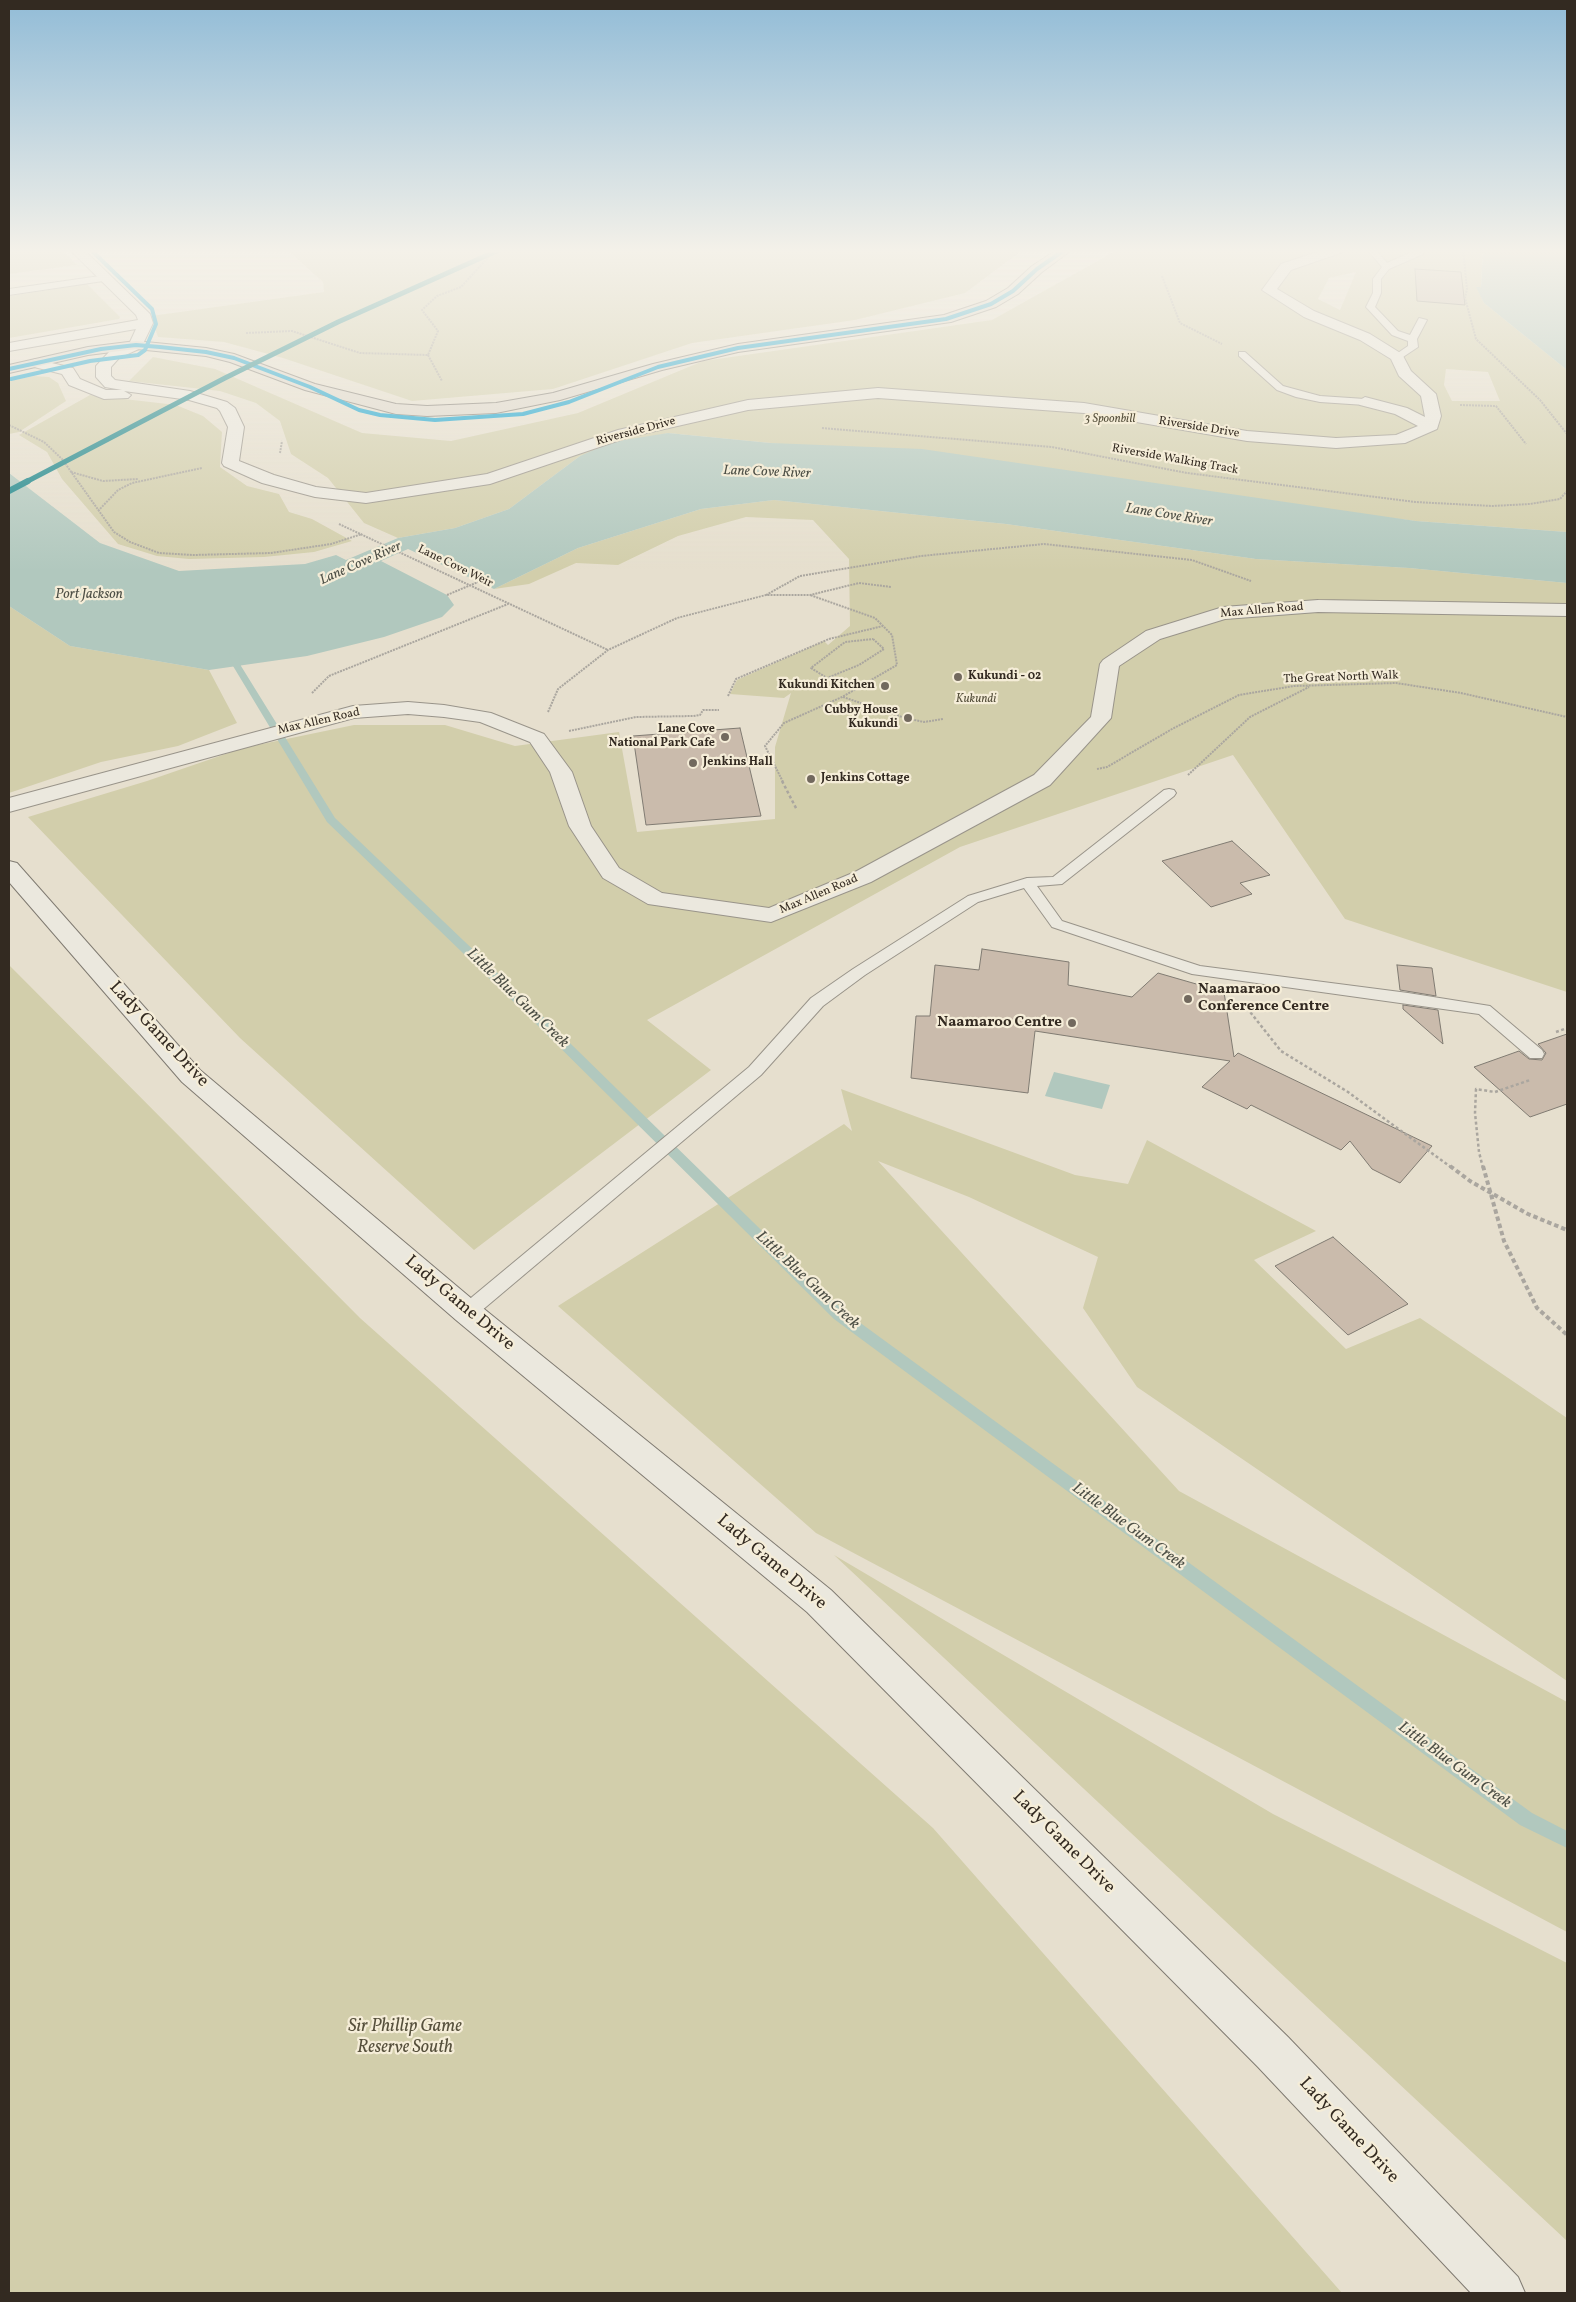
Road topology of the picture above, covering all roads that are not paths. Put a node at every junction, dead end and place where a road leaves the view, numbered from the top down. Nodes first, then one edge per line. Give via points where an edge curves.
1 (64, 356) edge
2 (112, 356) edge
3 (227, 356) edge
4 (703, 356) edge
5 (1245, 356) edge
6 (1397, 357) edge
7 (35, 363) junction
8 (9, 368) edge
9 (1404, 373) junction
10 (1365, 402) junction
11 (1431, 426) junction
12 (236, 427) junction
13 (1567, 610) edge
14 (1169, 793) road end
15 (9, 805) edge
16 (9, 868) edge
17 (1027, 882) junction
18 (1536, 1054) dead end
19 (467, 1312) junction
20 (1502, 2293) edge

1 - 7 main road
2 - 12 street via 103,366 104,377 110,384 212,401 227,408
3 - 4 main road via 310,387 359,410 407,418 464,420 546,409 658,367
5 - 10 lane via 1280,388 1320,400
6 - 9 street
7 - 8 main road
7 - 12 street via 68,371 74,382 104,394 199,406
9 - 10 street
9 - 11 street via 1428,394 1434,416
10 - 11 street via 1401,411
11 - 12 street, Riverside Drive via 1399,440 1336,444 1247,436 1084,408 878,393 748,405 624,433 490,480 366,498 315,492 268,479 230,463
13 - 15 street, Max Allen Road via 1318,606 1222,613 1153,635 1110,664 1101,718 1042,780 863,877 771,916 656,899 611,873 580,826 561,772 537,738 484,717 417,709 353,712
14 - 17 lane via 1057,881
16 - 19 street, Lady Game Drive via 191,1076
17 - 18 lane via 1057,924 1198,971 1484,1010
17 - 19 lane via 973,899 817,1002 755,1071
19 - 20 street, Lady Game Drive via 819,1602 1273,2052

